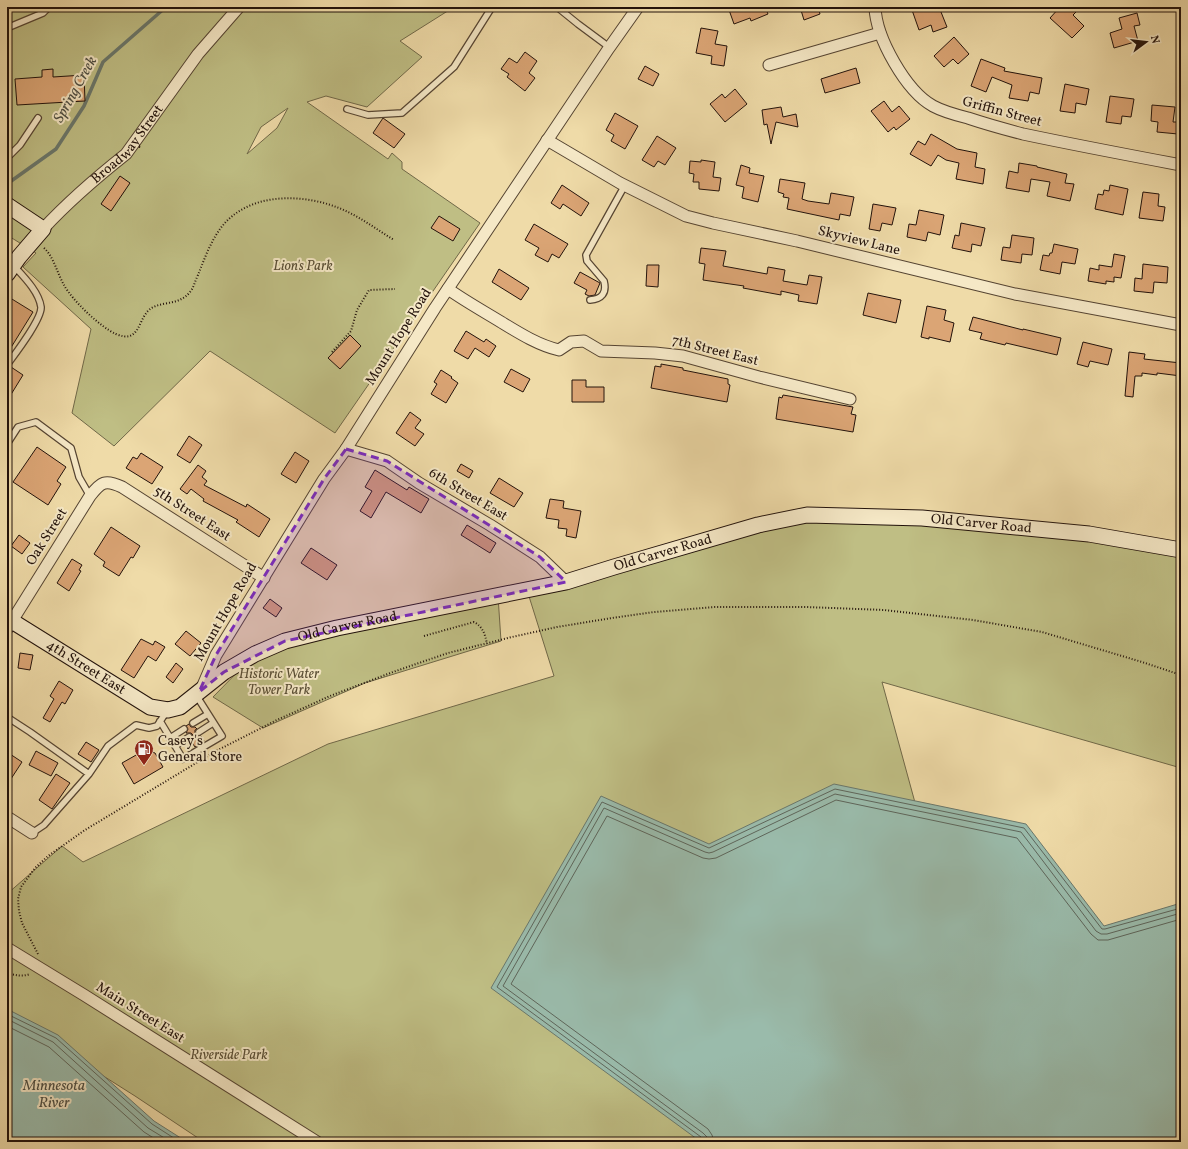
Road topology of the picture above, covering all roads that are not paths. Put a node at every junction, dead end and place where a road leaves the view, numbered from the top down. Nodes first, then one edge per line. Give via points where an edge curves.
1 (48, 7) edge
2 (239, 7) edge
3 (492, 7) edge
4 (557, 7) edge
5 (638, 7) edge
6 (875, 7) edge
7 (7, 28) edge
8 (880, 33) junction
9 (610, 47) junction
10 (770, 65) dead end
11 (347, 109) dead end
12 (38, 118) dead end
13 (547, 140) junction
14 (7, 158) edge
15 (1181, 165) edge
16 (625, 186) junction
17 (7, 205) edge
18 (43, 230) junction
19 (10, 270) edge
20 (448, 289) junction
21 (590, 300) dead end
22 (1181, 325) edge
23 (7, 365) edge
24 (850, 399) dead end
25 (7, 444) edge
26 (346, 449) junction
27 (102, 483) joint
28 (90, 496) junction
29 (1181, 550) edge
30 (264, 578) junction
31 (566, 582) junction
32 (9, 622) edge
33 (198, 694) junction
34 (208, 714) junction
35 (164, 716) junction
36 (7, 717) edge
37 (193, 723) dead end
38 (213, 723) junction
39 (184, 729) dead end
40 (198, 732) dead end
41 (189, 737) dead end
42 (170, 738) junction
43 (175, 746) junction
44 (90, 774) junction
45 (7, 817) edge
46 (32, 833) joint
47 (7, 948) edge
48 (317, 1142) edge

1 - 7 lane via 43,13
2 - 18 street, Broadway Street via 198,54 126,154 63,207
3 - 11 lane via 454,67 402,113 368,115
4 - 9 lane
5 - 9 street, Mount Hope Road
6 - 8 street, Griffin Street
8 - 10 street
8 - 15 street, Griffin Street via 898,69 920,96 933,106 998,128
9 - 13 street, Mount Hope Road
12 - 14 lane via 20,145
13 - 16 street, Skyview Lane
13 - 20 street, Mount Hope Road
16 - 21 lane via 586,255 587,261 605,285 602,296
16 - 22 street, Skyview Lane via 686,216 713,224 797,241 1015,294
17 - 18 street
18 - 19 street, Broadway Street
19 - 23 lane via 35,291 41,308 35,325
20 - 24 street, 7th Street East via 529,339 550,348 559,350 571,342 584,341 601,351 683,356
20 - 26 street, Mount Hope Road
25 - 28 lane via 18,427 36,422 71,448 79,477
26 - 30 street, Mount Hope Road via 324,479
26 - 31 street, 6th Street East via 387,461 540,557
27 - 28 street, Oak Street
27 - 30 street, 5th Street East via 111,482 122,487
28 - 32 street, Oak Street
29 - 31 street, Old Carver Road via 1089,534 922,518 807,515 758,525
30 - 33 street, Mount Hope Road via 216,655
31 - 33 street, Old Carver Road via 337,628 285,641 242,661
32 - 35 street, 4th Street East
33 - 34 lane
33 - 35 street, Old Carver Road
34 - 37 lane
34 - 38 lane
35 - 42 lane
35 - 44 lane via 157,726 149,728 136,725 108,746
36 - 44 lane
38 - 40 lane
38 - 43 lane via 222,736 183,759
39 - 42 lane
41 - 43 lane
42 - 43 lane
44 - 46 lane via 44,825
45 - 46 street
47 - 48 street, Main Street East

